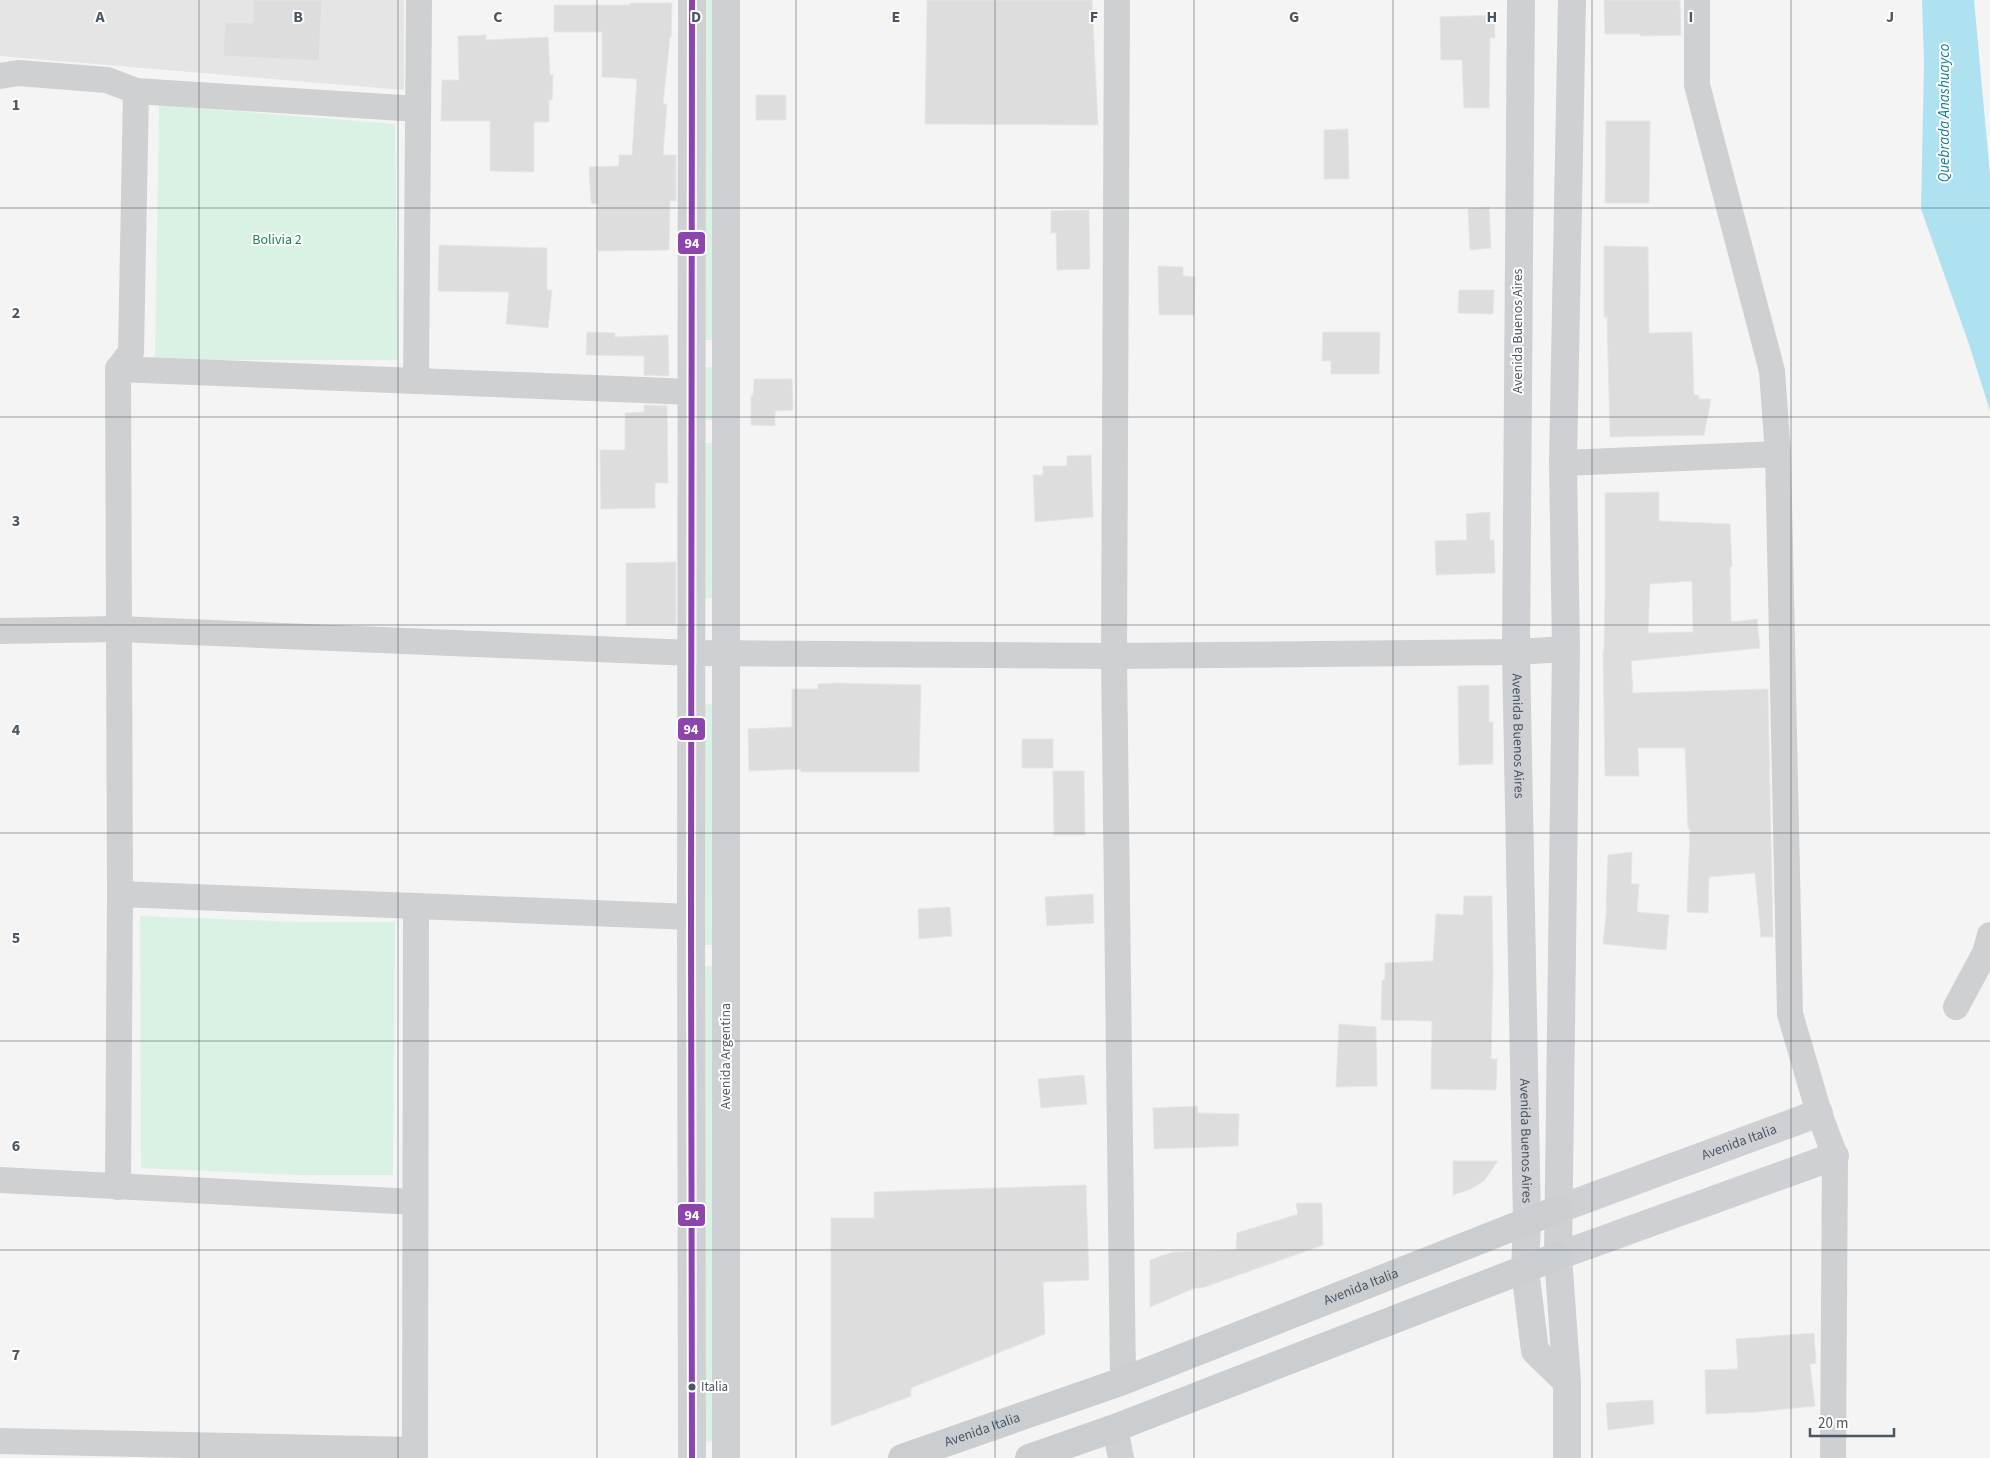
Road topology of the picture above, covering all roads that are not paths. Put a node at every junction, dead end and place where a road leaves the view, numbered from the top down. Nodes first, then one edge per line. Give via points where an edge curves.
1 (419, 0) edge
2 (692, 0) edge
3 (726, 0) edge
4 (1117, 0) edge
5 (1521, 0) edge
6 (1572, 0) edge
7 (1697, 0) edge
8 (0, 76) edge
9 (136, 91) junction
10 (418, 109) junction
11 (118, 368) junction
12 (416, 380) junction
13 (692, 392) junction
14 (1778, 454) junction
15 (1563, 463) junction
16 (119, 629) junction
17 (0, 631) edge
18 (1566, 649) junction
19 (1516, 652) junction
20 (692, 653) junction
21 (725, 653) junction
22 (1114, 656) junction
23 (120, 894) junction
24 (416, 906) junction
25 (691, 917) junction
26 (1990, 935) edge
27 (1956, 1007) dead end
28 (1820, 1113) junction
29 (1835, 1156) junction
30 (0, 1180) edge
31 (118, 1187) junction
32 (415, 1202) junction
33 (1558, 1209) junction
34 (1527, 1222) junction
35 (1558, 1256) junction
36 (1525, 1270) junction
37 (1123, 1381) junction
38 (1567, 1382) junction
39 (1115, 1428) junction
40 (0, 1441) edge
41 (415, 1454) edge
42 (692, 1458) edge
43 (726, 1458) edge
44 (902, 1458) edge
45 (1029, 1458) edge
46 (1121, 1458) edge
47 (1567, 1458) edge
48 (1833, 1458) edge

1 - 10 street
2 - 13 main road
3 - 21 main road, Avenida Argentina
4 - 22 street
5 - 19 main road, Avenida Buenos Aires
6 - 15 main road
7 - 14 street via 1697,85 1772,371
8 - 9 street via 18,72 107,80
9 - 10 street
9 - 11 street via 131,352
10 - 12 street
11 - 12 street
11 - 16 street
12 - 13 street
13 - 20 main road
14 - 15 street
14 - 28 street via 1790,1014
15 - 18 main road
16 - 17 street
16 - 20 street
16 - 23 street
18 - 19 street
18 - 33 main road
19 - 22 street
19 - 34 main road, Avenida Buenos Aires
20 - 21 street
20 - 25 main road
21 - 22 street
21 - 43 main road, Avenida Argentina
22 - 37 street
23 - 24 street
23 - 31 street
24 - 25 street
24 - 32 street
25 - 42 main road
26 - 27 street via 1985,953
28 - 29 street
28 - 33 main road, Avenida Italia
29 - 35 main road
29 - 48 street
30 - 31 street
31 - 32 street
32 - 41 street
33 - 34 main road, Avenida Italia
33 - 35 main road
34 - 36 main road, Avenida Buenos Aires
34 - 37 main road, Avenida Italia
35 - 36 main road
35 - 38 main road
36 - 38 main road, Avenida Buenos Aires via 1535,1351
36 - 39 main road
37 - 44 main road, Avenida Italia
38 - 47 main road
39 - 45 main road
39 - 46 street
40 - 41 street

